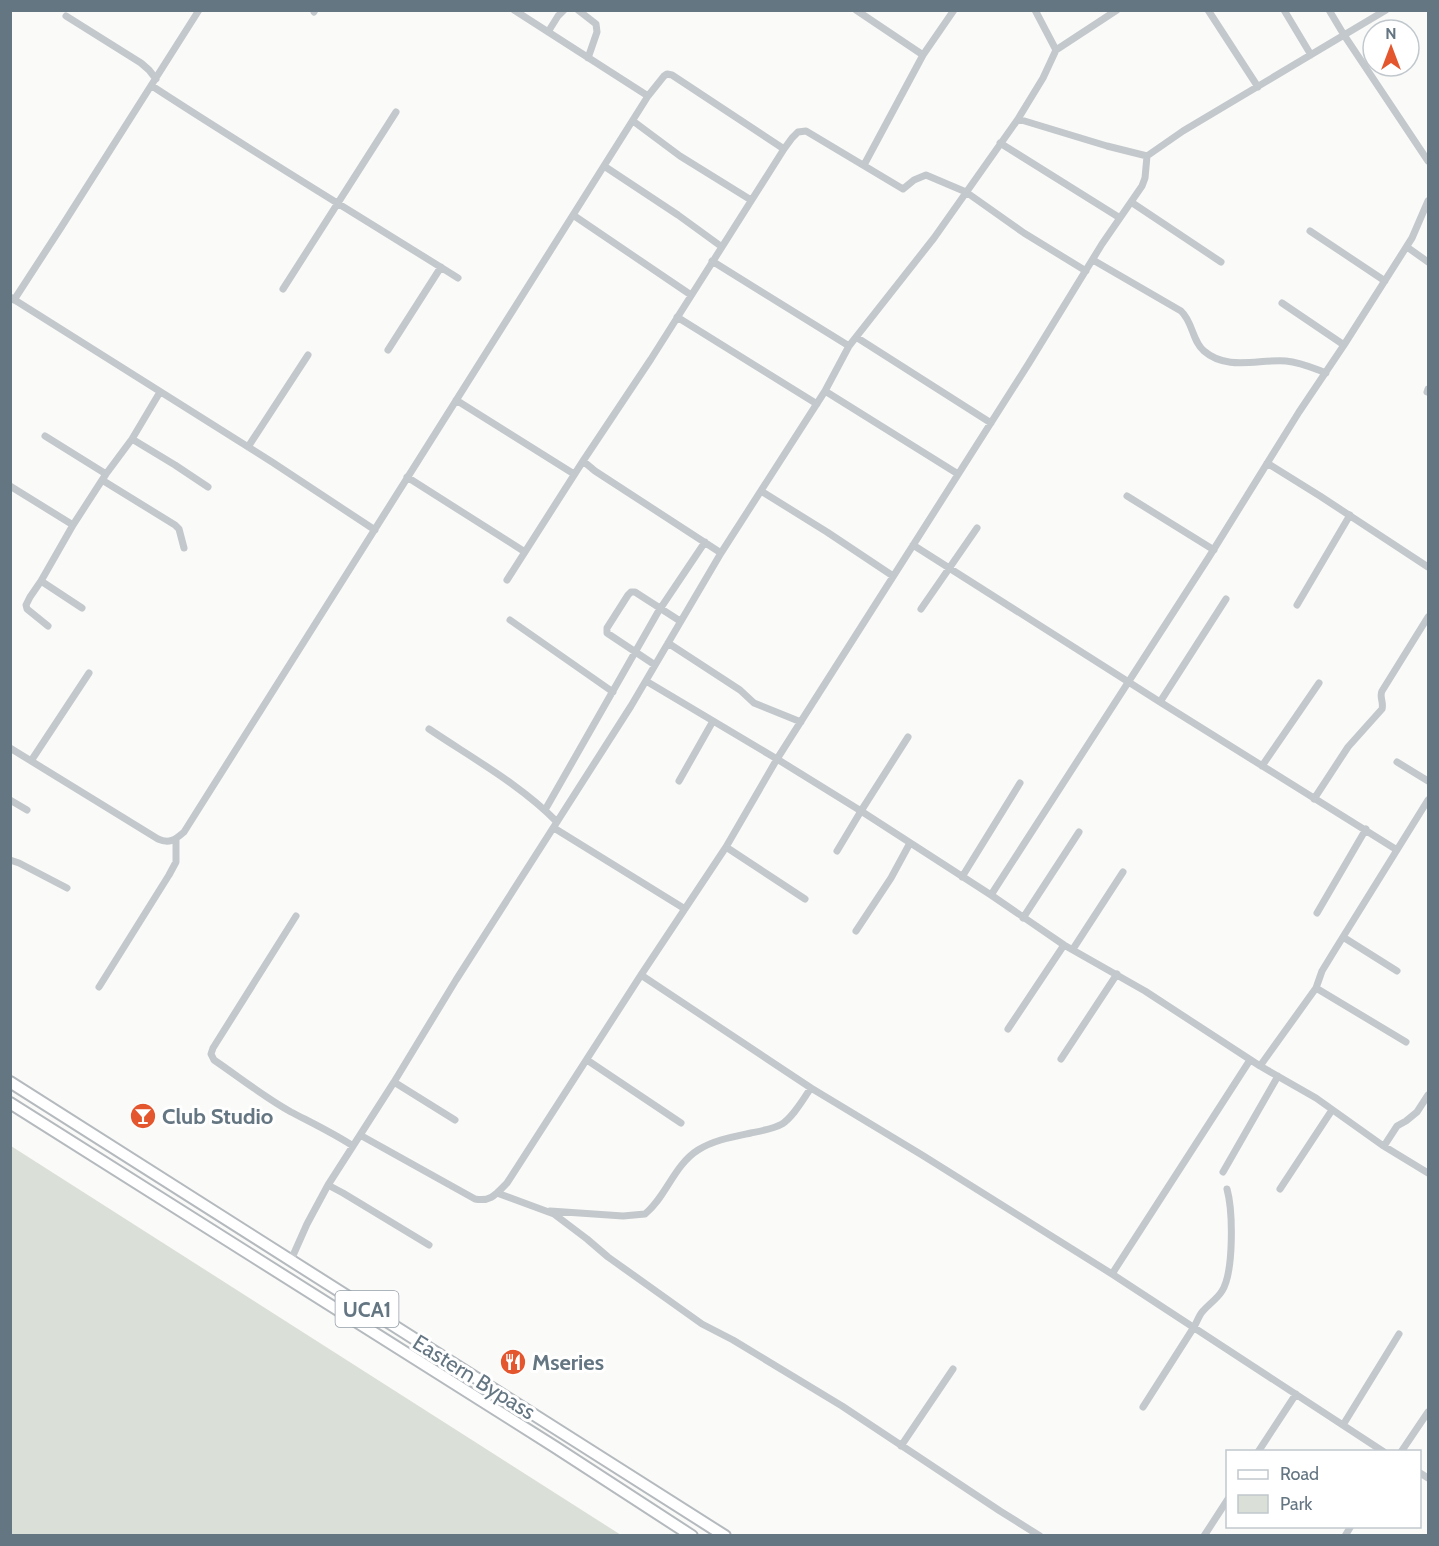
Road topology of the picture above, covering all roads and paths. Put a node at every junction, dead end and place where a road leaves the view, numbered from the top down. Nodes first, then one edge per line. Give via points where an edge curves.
1 (199, 10) edge
2 (514, 10) edge
3 (564, 10) edge
4 (578, 10) edge
5 (856, 10) edge
6 (954, 10) edge
7 (1035, 10) edge
8 (1117, 10) edge
9 (1208, 10) edge
10 (1284, 10) edge
11 (1329, 10) edge
12 (1386, 10) edge
13 (66, 16) dead end
14 (548, 32) junction
15 (1344, 35) junction
16 (1056, 50) junction
17 (923, 55) junction
18 (1311, 55) junction
19 (588, 58) junction
20 (154, 83) junction
21 (1258, 87) junction
22 (648, 96) junction
23 (396, 112) dead end
24 (1018, 119) junction
25 (633, 121) junction
26 (1000, 143) junction
27 (784, 149) junction
28 (1147, 156) junction
29 (1428, 161) edge
30 (864, 165) junction
31 (604, 166) junction
32 (966, 192) junction
33 (751, 200) junction
34 (1428, 201) edge
35 (338, 202) junction
36 (1131, 202) junction
37 (573, 214) junction
38 (1120, 218) junction
39 (1310, 231) dead end
40 (722, 247) junction
41 (1407, 247) junction
42 (1093, 260) junction
43 (712, 261) junction
44 (1221, 262) dead end
45 (1428, 262) edge
46 (441, 267) junction
47 (1086, 271) junction
48 (458, 278) dead end
49 (1385, 280) junction
50 (283, 289) dead end
51 (691, 295) junction
52 (12, 298) edge
53 (1282, 303) dead end
54 (677, 317) junction
55 (856, 337) junction
56 (1344, 345) junction
57 (849, 346) junction
58 (388, 350) dead end
59 (308, 354) dead end
60 (1326, 373) junction
61 (825, 391) junction
62 (160, 392) junction
63 (456, 400) junction
64 (817, 404) junction
65 (991, 423) junction
66 (45, 436) dead end
67 (132, 439) junction
68 (248, 447) junction
69 (583, 461) junction
70 (1267, 463) junction
71 (574, 474) junction
72 (958, 474) junction
73 (104, 477) junction
74 (407, 477) junction
75 (10, 486) edge
76 (208, 487) dead end
77 (761, 491) junction
78 (1127, 496) dead end
79 (1350, 515) junction
80 (73, 525) junction
81 (977, 528) dead end
82 (375, 530) junction
83 (705, 542) junction
84 (913, 545) junction
85 (184, 548) dead end
86 (1214, 550) junction
87 (525, 552) junction
88 (721, 553) junction
89 (1428, 567) edge
90 (949, 568) junction
91 (893, 576) junction
92 (507, 580) dead end
93 (41, 581) junction
94 (1226, 599) dead end
95 (1297, 605) dead end
96 (82, 608) dead end
97 (661, 608) junction
98 (921, 609) dead end
99 (1428, 618) edge
100 (510, 620) dead end
101 (680, 621) junction
102 (48, 626) dead end
103 (668, 643) junction
104 (635, 653) junction
105 (655, 665) junction
106 (89, 674) dead end
107 (646, 681) junction
108 (1129, 683) junction
109 (1319, 683) dead end
110 (613, 692) junction
111 (1160, 702) junction
112 (713, 721) junction
113 (801, 722) junction
114 (429, 729) dead end
115 (908, 737) dead end
116 (10, 748) edge
117 (777, 759) junction
118 (31, 761) junction
119 (1397, 762) dead end
120 (1262, 766) junction
121 (679, 781) dead end
122 (1428, 781) edge
123 (1020, 783) dead end
124 (1314, 799) junction
125 (10, 800) edge
126 (1428, 800) edge
127 (27, 810) dead end
128 (545, 810) junction
129 (861, 811) junction
130 (556, 825) junction
131 (1366, 829) junction
132 (1079, 832) dead end
133 (176, 840) junction
134 (910, 843) junction
135 (726, 847) junction
136 (1397, 850) junction
137 (837, 851) dead end
138 (10, 860) edge
139 (1123, 872) dead end
140 (962, 877) junction
141 (67, 888) dead end
142 (991, 896) junction
143 (805, 899) dead end
144 (685, 909) junction
145 (1317, 913) dead end
146 (297, 916) dead end
147 (1023, 918) junction
148 (856, 931) dead end
149 (1343, 937) junction
150 (1064, 945) junction
151 (1073, 949) junction
152 (1397, 971) dead end
153 (1117, 974) junction
154 (641, 975) junction
155 (99, 987) dead end
156 (1316, 988) junction
157 (1008, 1029) dead end
158 (1406, 1042) dead end
159 (586, 1059) junction
160 (1061, 1059) dead end
161 (1250, 1060) junction
162 (1260, 1066) junction
163 (1278, 1076) junction
164 (10, 1082) edge
165 (394, 1082) junction
166 (811, 1088) junction
167 (1428, 1095) edge
168 (10, 1103) edge
169 (1332, 1110) junction
170 (455, 1120) dead end
171 (681, 1124) dead end
172 (360, 1135) junction
173 (353, 1146) junction
174 (1384, 1146) junction
175 (1223, 1172) dead end
176 (1428, 1173) edge
177 (328, 1185) junction
178 (1227, 1189) dead end
179 (1280, 1189) dead end
180 (497, 1193) junction
181 (547, 1210) junction
182 (429, 1245) dead end
183 (291, 1260) junction
184 (1112, 1274) junction
185 (1194, 1327) junction
186 (1399, 1334) dead end
187 (953, 1369) dead end
188 (1296, 1394) junction
189 (1143, 1407) dead end
190 (1428, 1412) edge
191 (1343, 1425) junction
192 (902, 1446) junction
193 (1259, 1450) edge
194 (1381, 1450) edge
195 (1402, 1450) edge
196 (1226, 1501) edge
197 (679, 1507) junction
198 (669, 1521) junction
199 (692, 1536) edge
200 (725, 1536) edge
201 (1040, 1536) edge
202 (1204, 1536) edge

1 - 20 street
2 - 14 street
3 - 14 street
4 - 19 street via 597,28
5 - 17 street
6 - 17 street
7 - 16 street
8 - 16 street
9 - 21 street
10 - 18 street
11 - 15 street
12 - 15 street
13 - 20 street via 141,63
14 - 19 street
15 - 18 street
15 - 29 street
16 - 24 street
17 - 30 street
18 - 21 street
19 - 22 street
20 - 35 street via 235,141
20 - 52 street
21 - 28 street
22 - 25 street
22 - 27 street via 664,76 672,75
23 - 35 street
24 - 26 street
24 - 28 street
25 - 31 street
25 - 33 street
26 - 32 street
26 - 38 street
27 - 30 street via 798,132 806,131
27 - 33 street
28 - 36 street via 1145,178
30 - 32 street via 903,189 926,175
31 - 37 street
31 - 40 street
32 - 47 street
32 - 55 street
33 - 40 street
34 - 41 street
35 - 46 street
35 - 50 street
36 - 38 street
36 - 44 street
37 - 51 street
37 - 63 street
38 - 42 street
39 - 49 street
40 - 43 street
41 - 45 street
41 - 49 street
42 - 47 street
42 - 60 street via 1181,311 1207,354 1235,363 1299,362
43 - 51 street
43 - 57 street
46 - 48 street
46 - 58 street
47 - 65 street
49 - 56 street
51 - 54 street
52 - 62 street
53 - 56 street
54 - 64 street
54 - 69 street
55 - 57 street
55 - 65 street
56 - 60 street
57 - 61 street
59 - 68 street
60 - 70 street
61 - 64 street
61 - 72 street
62 - 67 street
62 - 68 street
63 - 71 street
63 - 74 street
64 - 77 street
65 - 72 street
66 - 73 street
67 - 73 street
67 - 76 street
68 - 82 street
69 - 71 street
69 - 83 street
70 - 79 street
70 - 86 street
71 - 87 street
72 - 84 street
73 - 80 street
73 - 85 street via 175,525
74 - 82 street
74 - 87 street
75 - 80 street
77 - 88 street
77 - 91 street
78 - 86 street
79 - 89 street
79 - 95 street
80 - 93 street
81 - 90 street
82 - 133 street
83 - 88 street
83 - 97 street
84 - 90 street
84 - 91 street
86 - 108 street
87 - 92 street
88 - 101 street
90 - 98 street
90 - 108 street
91 - 113 street
93 - 96 street
93 - 102 street via 26,605
94 - 111 street
97 - 101 street
97 - 104 street
97 - 104 street via 631,592 607,628 607,633
99 - 124 street via 1382,691 1382,709 1348,747
100 - 110 street
101 - 103 street
103 - 105 street
103 - 113 street via 754,702
104 - 105 street
104 - 110 street
105 - 107 street
106 - 118 street
107 - 112 street
107 - 130 street
108 - 111 street
108 - 142 street
109 - 120 street
110 - 128 street
111 - 120 street
112 - 117 street
112 - 121 street
113 - 117 street
114 - 128 street
115 - 129 street
116 - 118 street
117 - 129 street
117 - 135 street
118 - 133 street via 158,839
119 - 122 street
120 - 124 street
123 - 140 street
124 - 131 street
125 - 127 street
126 - 136 street
128 - 130 street
129 - 134 street
129 - 137 street
130 - 144 street
130 - 165 street
131 - 136 street
131 - 145 street
132 - 147 street
133 - 155 street via 176,862
134 - 140 street
134 - 148 street
135 - 143 street
135 - 144 street
136 - 149 street
138 - 141 street
139 - 151 street
140 - 142 street
142 - 147 street
144 - 154 street
146 - 173 street via 211,1054 266,1096
147 - 150 street
149 - 152 street
149 - 156 street
150 - 151 street
150 - 157 street
151 - 153 street
153 - 160 street
153 - 161 street
154 - 159 street
154 - 166 street
156 - 158 street
156 - 162 street
159 - 171 street
159 - 180 street
161 - 162 street
161 - 184 street
162 - 163 street
163 - 169 street
163 - 175 street
164 - 183 main road, Eastern Bypass / UCA1
165 - 170 street
165 - 172 street
166 - 181 street via 780,1125 696,1150 645,1214
166 - 184 street
167 - 174 street via 1417,1112 1396,1126
168 - 198 main road, Eastern Bypass / UCA1
169 - 174 street
169 - 179 street
172 - 173 street
172 - 180 street via 475,1199 485,1200
173 - 177 street
174 - 176 street
177 - 182 street
177 - 183 street
178 - 185 street via 1231,1209 1227,1281
180 - 181 street
181 - 192 street via 702,1324 767,1360
183 - 197 main road, Eastern Bypass / UCA1
184 - 185 street
185 - 188 street
185 - 189 street
186 - 191 street
187 - 192 street
188 - 191 street
188 - 193 street
190 - 195 street
191 - 194 street
192 - 201 street
196 - 202 street
197 - 198 main road
197 - 200 main road, Eastern Bypass / UCA1
198 - 199 main road, Eastern Bypass / UCA1

